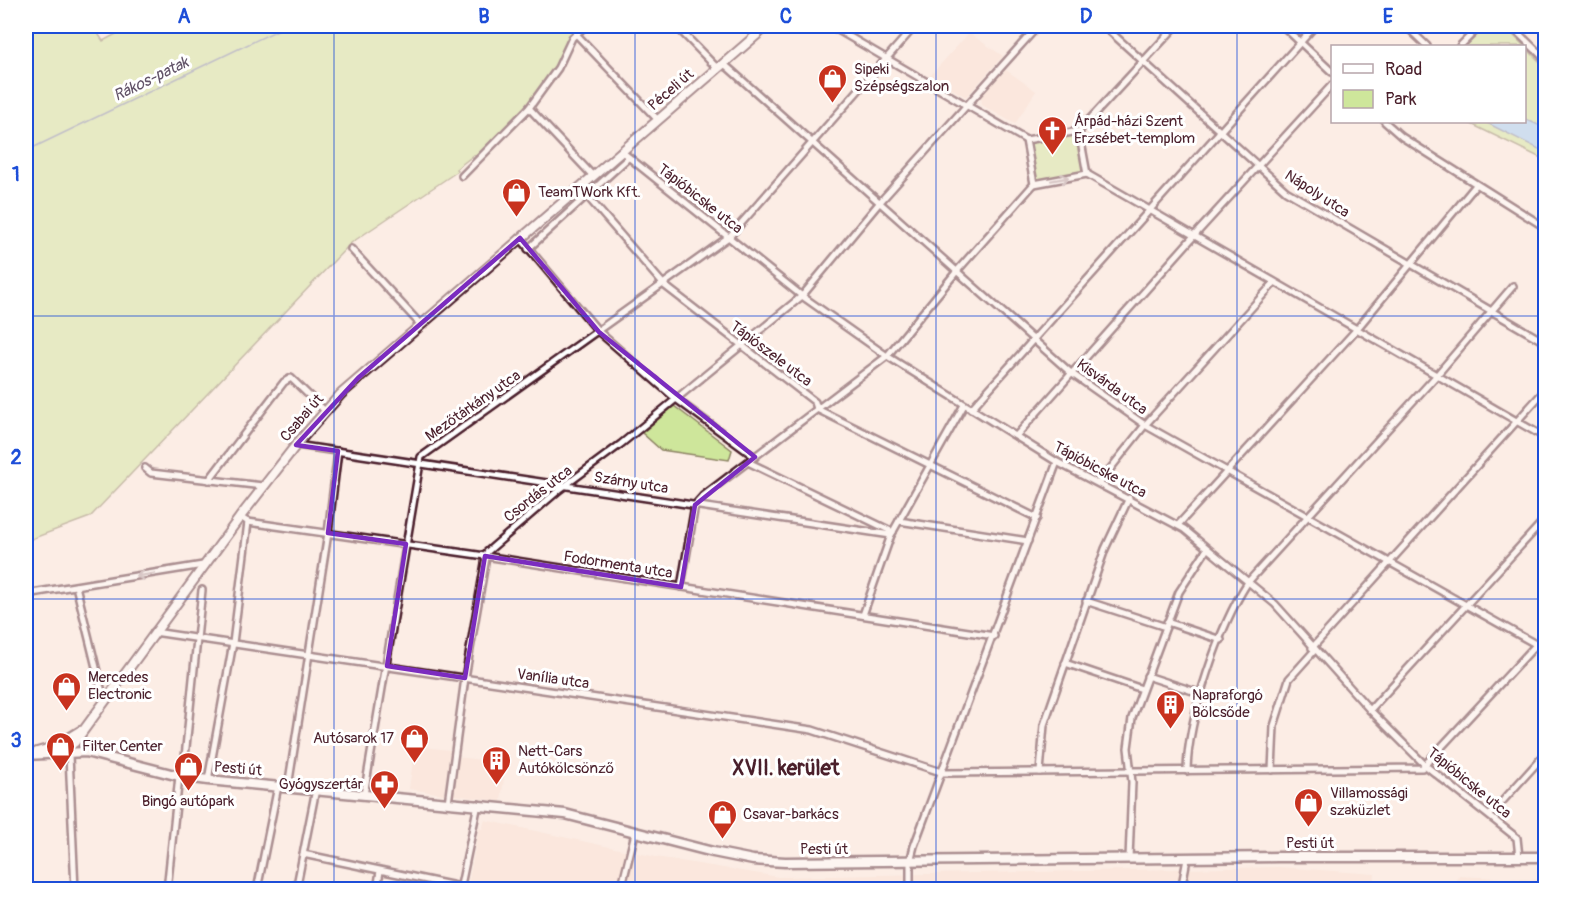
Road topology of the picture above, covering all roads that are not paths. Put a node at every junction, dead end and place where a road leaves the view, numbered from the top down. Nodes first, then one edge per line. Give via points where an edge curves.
1 (585, 26) edge
2 (676, 26) edge
3 (767, 26) edge
4 (831, 26) edge
5 (915, 26) edge
6 (1038, 26) edge
7 (1104, 26) edge
8 (1176, 26) edge
9 (1283, 26) edge
10 (1315, 26) edge
11 (1406, 26) edge
12 (1480, 26) edge
13 (1511, 26) edge
14 (576, 34) junction
15 (1300, 41) junction
16 (1426, 45) edge
17 (1461, 45) edge
18 (886, 58) junction
19 (1545, 60) edge
20 (1144, 61) junction
21 (720, 65) junction
22 (1331, 71) edge
23 (1331, 87) edge
24 (967, 106) junction
25 (529, 108) junction
26 (658, 120) junction
27 (1386, 123) edge
28 (1079, 131) junction
29 (1220, 131) junction
30 (1026, 140) junction
31 (812, 142) junction
32 (621, 151) junction
33 (628, 158) junction
34 (1258, 166) junction
35 (1087, 174) junction
36 (462, 176) dead end
37 (593, 176) junction
38 (1034, 184) junction
39 (1476, 185) junction
40 (587, 196) junction
41 (880, 202) junction
42 (1149, 212) junction
43 (1545, 228) edge
44 (730, 236) junction
45 (1193, 237) junction
46 (520, 238) junction
47 (351, 249) dead end
48 (528, 249) junction
49 (1410, 265) junction
50 (957, 271) junction
51 (1274, 283) junction
52 (664, 285) junction
53 (1513, 286) dead end
54 (802, 296) junction
55 (1491, 312) junction
56 (421, 325) junction
57 (1356, 330) junction
58 (598, 332) junction
59 (1035, 340) junction
60 (1545, 344) edge
61 (741, 346) junction
62 (887, 356) junction
63 (1071, 373) junction
64 (1436, 376) junction
65 (1545, 389) edge
66 (676, 399) junction
67 (964, 405) junction
68 (971, 409) junction
69 (817, 410) junction
70 (325, 411) junction
71 (1516, 422) junction
72 (1145, 425) junction
73 (1016, 436) junction
74 (1545, 438) edge
75 (296, 445) junction
76 (338, 451) junction
77 (755, 457) junction
78 (419, 462) junction
79 (748, 462) junction
80 (1057, 462) junction
81 (931, 466) junction
82 (145, 468) dead end
83 (1227, 472) junction
84 (208, 480) junction
85 (1099, 483) junction
86 (263, 486) junction
87 (567, 486) junction
88 (1129, 498) junction
89 (695, 505) junction
90 (240, 517) junction
91 (1309, 517) junction
92 (1036, 518) junction
93 (1545, 518) edge
94 (899, 521) junction
95 (248, 522) junction
96 (1179, 525) junction
97 (328, 532) junction
98 (892, 533) junction
99 (1028, 541) junction
100 (406, 544) junction
101 (1207, 549) junction
102 (485, 555) junction
103 (1389, 564) junction
104 (203, 565) junction
105 (1248, 582) junction
106 (76, 586) junction
107 (681, 587) junction
108 (202, 590) dead end
109 (26, 594) edge
110 (1086, 600) junction
111 (1467, 606) junction
112 (863, 615) junction
113 (1166, 625) junction
114 (154, 632) junction
115 (1545, 634) edge
116 (994, 636) junction
117 (199, 639) junction
118 (1221, 640) junction
119 (232, 643) junction
120 (1536, 644) junction
121 (1313, 649) junction
122 (1545, 650) edge
123 (310, 655) junction
124 (1065, 663) junction
125 (387, 666) junction
126 (1148, 676) junction
127 (465, 678) junction
128 (1142, 689) junction
129 (1202, 694) junction
130 (104, 700) junction
131 (1370, 710) junction
132 (86, 726) junction
133 (75, 742) junction
134 (69, 753) junction
135 (1545, 753) edge
136 (29, 754) edge
137 (1426, 766) junction
138 (1272, 770) junction
139 (1130, 771) junction
140 (1187, 771) junction
141 (1040, 772) junction
142 (944, 773) junction
143 (181, 776) junction
144 (208, 780) junction
145 (278, 786) junction
146 (288, 787) junction
147 (316, 789) junction
148 (364, 795) junction
149 (448, 803) junction
150 (478, 804) junction
151 (1490, 815) junction
152 (635, 833) junction
153 (303, 854) junction
154 (1519, 857) junction
155 (1545, 857) edge
156 (1129, 859) junction
157 (1187, 860) junction
158 (910, 862) junction
159 (380, 871) junction
160 (461, 888) edge
161 (75, 890) edge
162 (167, 890) edge
163 (257, 890) edge
164 (296, 890) edge
165 (377, 890) edge
166 (475, 890) edge
167 (621, 890) edge
168 (910, 890) edge
169 (1181, 890) edge

1 - 14 street
2 - 21 street, Kisvárda utca
3 - 21 main road, Péceli út
4 - 18 street
5 - 18 street, Mezőtárkány utca
6 - 24 street, Csordás utca
7 - 20 street, Nápoly utca
8 - 20 street
9 - 15 street
10 - 15 street
11 - 16 street
12 - 17 street
13 - 19 street
14 - 25 street via 558,68
14 - 26 street
15 - 22 street
15 - 29 street
18 - 24 street
18 - 31 street, Mezőtárkány utca
20 - 28 street
20 - 29 street, Nápoly utca
21 - 26 main road, Péceli út
21 - 31 street, Kisvárda utca
23 - 34 street
24 - 30 street
24 - 41 street, Csordás utca
25 - 36 street
25 - 37 street
26 - 32 main road, Péceli út
27 - 39 street
28 - 30 street
28 - 35 street
29 - 34 street, Nápoly utca
29 - 42 street
30 - 38 street
31 - 41 street, Kisvárda utca
31 - 44 street, Mezőtárkány utca
32 - 33 street, Tápióbicske utca
32 - 37 main road, Péceli út
33 - 40 street
33 - 44 street, Tápióbicske utca
34 - 45 street
34 - 49 street, Nápoly utca via 1286,191
38 -> 35 street
35 - 42 street
37 - 46 main road, Csabai út
38 - 50 street
39 - 43 street
39 - 49 street
40 - 48 street
40 - 52 street, Tápiószele utca
41 - 50 street, Kisvárda utca
41 - 54 street, Csordás utca
42 - 45 street
42 - 59 street
44 - 52 street, Mezőtárkány utca
44 - 54 street, Tápióbicske utca
45 - 51 street
45 - 63 street
46 - 48 street
46 - 56 main road, Csabai út
47 - 56 street
48 - 58 street
49 - 55 street, Nápoly utca
49 - 57 street
50 - 59 street, Kisvárda utca
50 - 62 street
51 - 57 street
51 - 72 street
52 - 58 street, Mezőtárkány utca
52 - 61 street, Tápiószele utca
53 - 55 street
54 - 61 street, Csordás utca
54 - 62 street, Tápióbicske utca
55 - 60 street, Nápoly utca
55 - 64 street
56 - 70 main road, Csabai út
57 - 64 street
57 - 83 street
58 - 66 street
58 - 78 street, Mezőtárkány utca
59 - 63 street, Kisvárda utca
59 - 68 street
61 - 66 street, Csordás utca
61 - 69 street, Tápiószele utca via 815,402
62 - 67 street, Tápióbicske utca
62 - 69 street
63 - 72 street, Kisvárda utca
63 - 73 street
64 - 71 street
64 - 91 street
65 - 71 street
66 - 77 street
66 - 87 street, Csordás utca
67 - 68 street, Tápióbicske utca
67 - 81 street
68 - 73 street, Tápióbicske utca
69 - 77 street
69 - 81 street, Tápiószele utca
70 - 75 main road, Csabai út
70 - 84 street via 291,378
71 - 74 street
71 - 103 street
72 - 83 street, Kisvárda utca
72 - 85 street
73 - 80 street, Tápióbicske utca
75 - 76 street, Szárny utca
75 - 86 main road, Csabai út
76 - 78 street, Szárny utca
76 - 97 street
77 - 79 street
78 - 87 street, Szárny utca
78 - 100 street, Mezőtárkány utca
79 - 89 street
79 - 98 street
80 - 85 street, Tápióbicske utca
80 - 92 street
81 - 92 street, Tápiószele utca
81 - 94 street
82 - 84 street via 151,473
83 - 91 street, Kisvárda utca
83 - 96 street
84 - 86 street
85 - 88 street, Tápióbicske utca
86 - 90 main road, Csabai út
87 - 89 street, Szárny utca
87 - 102 street, Csordás utca
88 - 96 street, Tápióbicske utca
88 - 110 street
89 - 98 street, Szárny utca
89 - 107 street
90 - 95 street, Fodormenta utca
90 - 104 main road, Csabai út
91 - 103 street, Kisvárda utca
91 - 105 street
92 - 99 street
93 - 111 street
94 - 98 street
94 - 99 street
95 - 97 street, Fodormenta utca
95 - 119 street
96 - 101 street, Tápióbicske utca
97 - 100 street, Fodormenta utca
97 - 123 street
98 - 112 street
99 - 116 street
100 - 102 street, Fodormenta utca
100 - 125 street, Mezőtárkány utca
101 - 105 street, Tápióbicske utca
101 - 113 street via 1187,577
102 - 107 street, Fodormenta utca
102 - 127 street
103 - 111 street, Kisvárda utca
103 - 121 street
104 -> 106 street
104 - 114 main road, Csabai út
105 - 118 street
105 - 121 street, Tápióbicske utca via 1283,612
106 - 109 street
106 - 130 street
107 - 112 street, Fodormenta utca
108 - 117 street
110 - 113 street
110 - 124 street
111 - 120 street, Kisvárda utca
111 - 131 street
112 - 116 street, Fodormenta utca
113 - 118 street
113 - 126 street
114 - 117 street, Vanília utca
114 - 130 main road, Csabai út
115 - 120 street
116 - 142 street
117 - 119 street, Vanília utca
117 - 143 street
118 - 129 street
119 - 123 street, Vanília utca
119 - 144 street
120 - 122 street, Kisvárda utca
120 - 137 street
121 - 131 street, Tápióbicske utca
121 - 138 street via 1289,679 1274,726
123 - 125 street, Vanília utca
123 - 146 street
124 - 128 street
124 - 141 street via 1044,725
125 - 127 street, Vanília utca
125 - 148 street, Mezőtárkány utca
126 - 128 street
126 - 129 street
127 - 142 street, Vanília utca via 812,730
127 - 149 street
128 - 139 street via 1130,733
129 - 140 street via 1189,738
130 - 132 main road, Csabai út
131 - 137 street, Tápióbicske utca
132 - 133 main road, Csabai út
132 - 136 main road, Csabai út via 54,747
133 - 134 main road, Csabai út
133 - 134 main road
134 - 136 main road, Pesti út
134 - 143 main road, Pesti út
134 - 161 street
135 - 151 street
137 - 138 street, Vanília utca
137 - 151 street, Tápióbicske utca
138 - 140 street, Vanília utca
139 - 140 street, Vanília utca
139 - 141 street, Vanília utca
139 - 156 street
141 - 142 street, Vanília utca
142 - 158 street
143 - 144 main road, Pesti út
143 - 162 street
144 - 145 main road, Pesti út
145 - 146 main road, Pesti út
145 - 163 street
146 - 147 main road, Pesti út
147 - 148 main road, Pesti út
147 - 153 street
148 - 149 main road, Pesti út
149 - 150 main road, Pesti út
150 - 152 main road, Pesti út via 565,814
150 - 160 street
151 - 154 street, Tápióbicske utca via 1517,838
152 - 158 main road, Pesti út via 753,860
152 - 167 street
153 - 159 street
153 - 164 street
154 - 155 main road, Pesti út
154 - 157 main road, Pesti út
156 - 157 main road, Pesti út
156 - 158 main road, Pesti út
157 - 169 street
158 - 168 street
159 - 160 street
159 - 165 street
160 - 166 street

